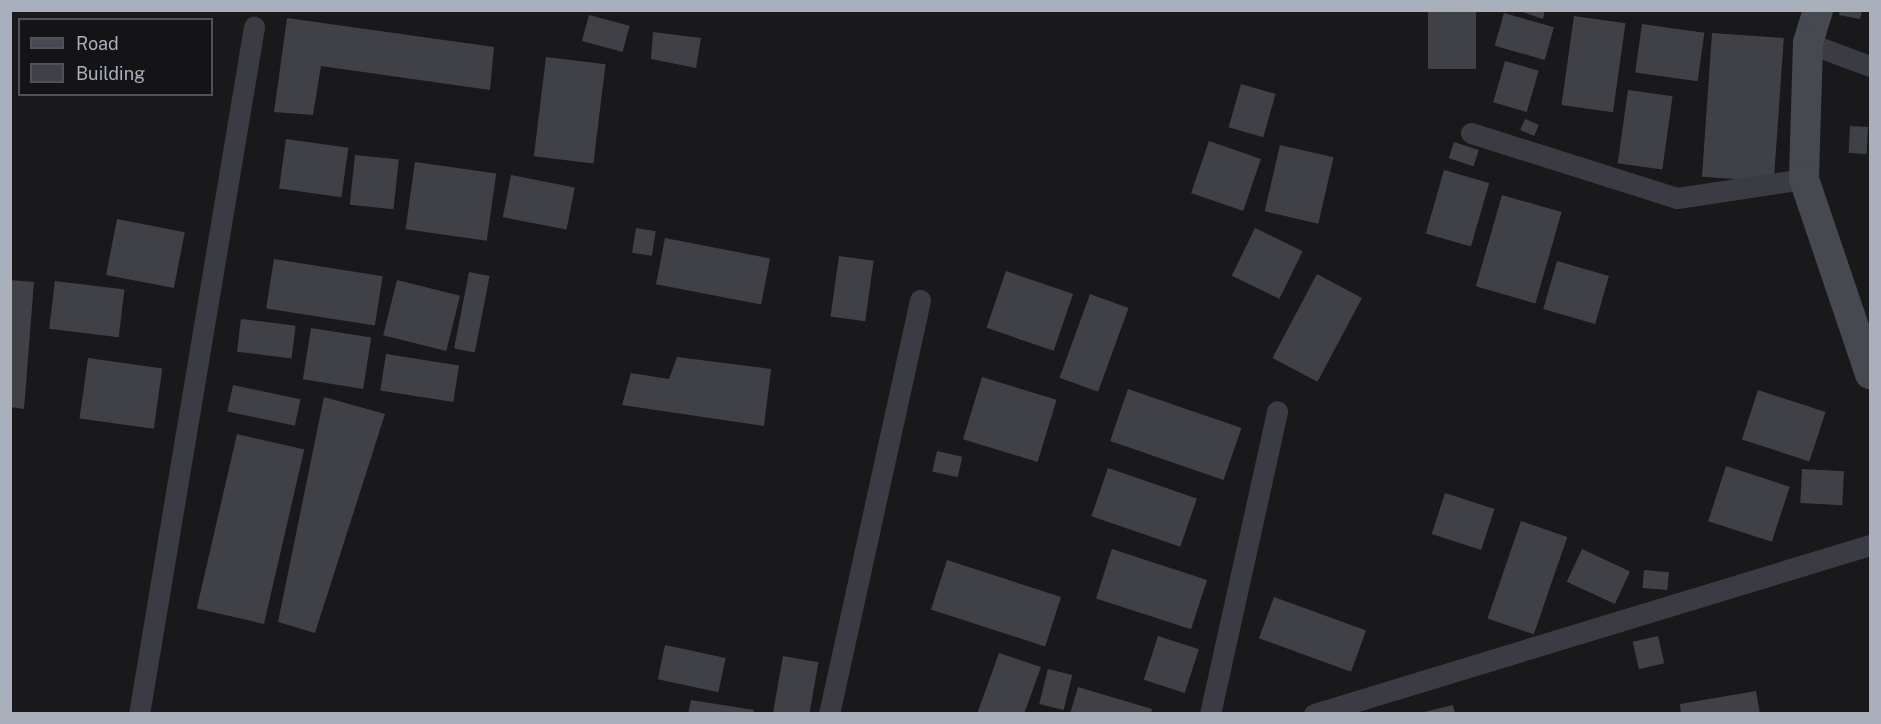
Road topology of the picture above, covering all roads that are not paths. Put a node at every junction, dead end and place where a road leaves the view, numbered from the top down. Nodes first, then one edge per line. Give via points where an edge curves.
1 (1818, 10) edge
2 (254, 27) dead end
3 (1808, 43) junction
4 (1870, 66) edge
5 (1471, 133) dead end
6 (1804, 179) junction
7 (920, 300) dead end
8 (1870, 374) edge
9 (1277, 411) dead end
10 (1870, 545) edge
11 (139, 714) edge
12 (828, 714) edge
13 (1210, 714) edge
14 (1314, 714) edge

1 - 3 street
2 - 11 street
3 - 4 street
3 - 6 street
5 - 6 street via 1677,198
6 - 8 street
7 - 12 street
9 - 13 street
10 - 14 street

